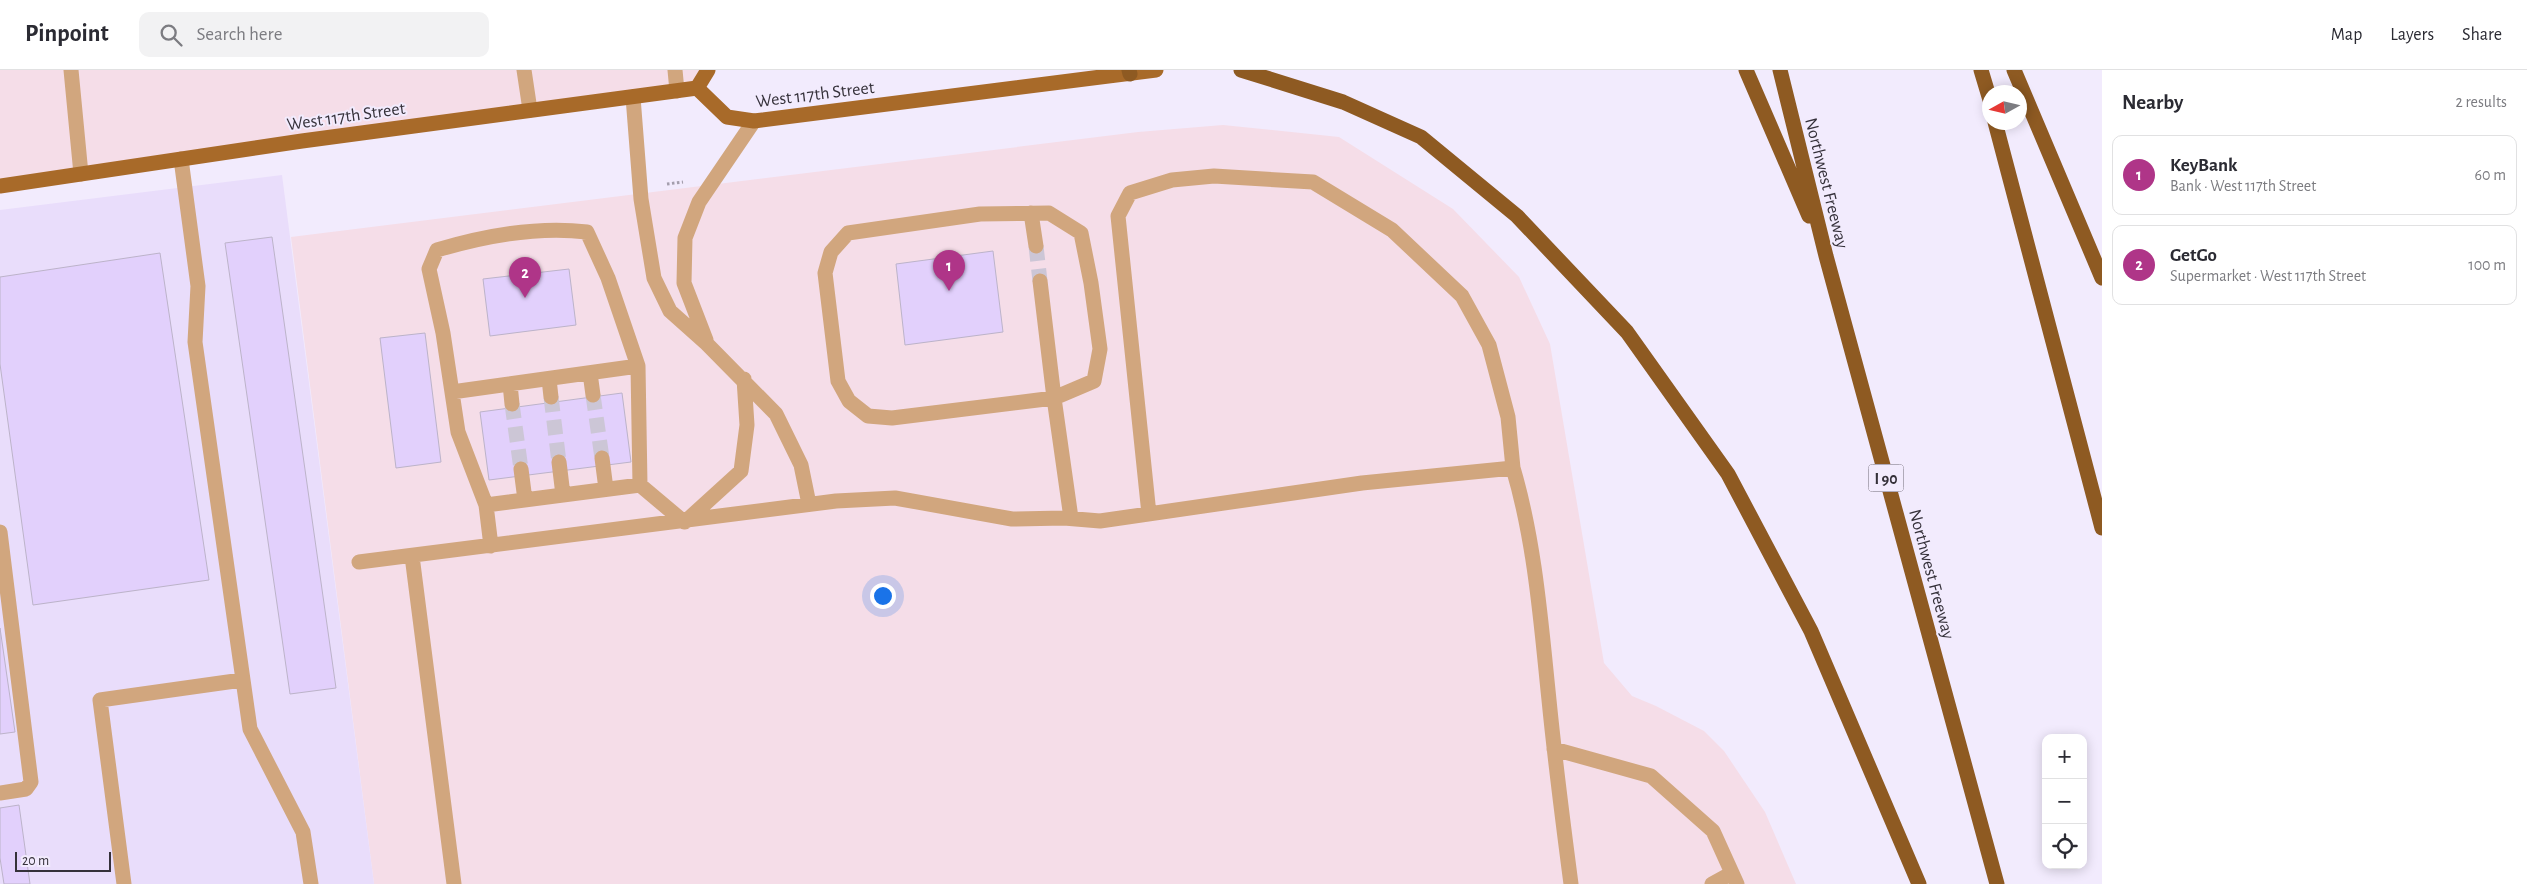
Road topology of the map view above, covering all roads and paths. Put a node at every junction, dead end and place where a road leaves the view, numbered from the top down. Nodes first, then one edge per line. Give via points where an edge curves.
1 (71, 70) edge
2 (524, 70) edge
3 (675, 70) edge
4 (708, 70) edge
5 (1156, 70) edge
6 (1241, 70) edge
7 (1746, 70) edge
8 (1780, 70) edge
9 (1982, 70) edge
10 (2014, 70) edge
11 (1129, 72) edge
12 (1986, 85) edge
13 (697, 88) junction
14 (677, 91) junction
15 (633, 97) junction
16 (530, 110) junction
17 (754, 121) junction
18 (1997, 130) edge
19 (180, 159) junction
20 (81, 174) junction
21 (690, 181) dead end
22 (667, 184) dead end
23 (0, 186) edge
24 (1031, 213) junction
25 (1036, 246) tunnel mouth
26 (1826, 256) junction
27 (2102, 278) edge
28 (1040, 281) tunnel mouth
29 (707, 344) junction
30 (638, 366) junction
31 (590, 373) junction
32 (549, 379) junction
33 (744, 379) junction
34 (510, 384) junction
35 (452, 392) junction
36 (594, 394) tunnel mouth
37 (551, 397) tunnel mouth
38 (1054, 398) junction
39 (512, 404) tunnel mouth
40 (602, 458) tunnel mouth
41 (559, 462) tunnel mouth
42 (1512, 468) junction
43 (521, 469) tunnel mouth
44 (640, 485) junction
45 (606, 490) junction
46 (563, 495) junction
47 (525, 500) junction
48 (809, 504) junction
49 (486, 505) junction
50 (1150, 514) junction
51 (1071, 518) junction
52 (684, 522) junction
53 (2102, 528) edge
54 (0, 532) edge
55 (491, 546) junction
56 (412, 556) junction
57 (359, 562) dead end
58 (242, 680) junction
59 (1554, 749) junction
60 (0, 793) edge
61 (1735, 878) edge
62 (124, 884) edge
63 (311, 884) edge
64 (454, 884) edge
65 (1571, 884) edge
66 (1712, 884) edge
67 (1920, 884) edge
68 (1997, 884) edge

1 - 20 lane
2 - 16 lane
3 - 14 lane
4 - 13 main road
5 - 11 main road, West 117th Street
6 - 67 highway via 1343,102 1421,137 1517,216 1627,332 1733,483 1810,631
7 - 26 highway
8 - 26 highway, Northwest Freeway / I 90
9 - 12 highway
10 - 27 highway
11 - 17 main road, West 117th Street
13 - 14 main road, West 117th Street
13 - 17 main road, West 117th Street via 727,117
14 - 15 main road, West 117th Street
15 - 16 main road, West 117th Street
15 - 29 lane via 641,199 654,278 670,311
16 - 19 main road, West 117th Street
17 - 29 lane via 699,202 685,238 684,283
18 - 53 highway
19 - 20 main road, West 117th Street
19 - 58 lane via 198,286 195,342
20 - 23 main road, West 117th Street
21 - 22 path
24 - 25 lane
24 - 38 lane via 1049,213 1081,233 1100,348 1094,381
24 - 38 lane via 980,214 848,233 831,252 825,273 838,380 849,401 868,416 892,418
26 - 68 highway, Northwest Freeway / I 90
28 - 38 lane
29 - 33 lane
30 - 31 lane
30 - 35 lane via 608,278 587,232 559,228 468,241 437,250 429,269
30 - 44 lane
31 - 32 lane
31 - 36 lane
32 - 34 lane
32 - 37 lane
33 - 48 lane via 776,414 786,431 801,465
33 - 52 lane via 747,425 741,471
34 - 35 lane
34 - 39 lane
35 - 49 lane via 458,432
38 - 51 lane
40 - 45 lane
41 - 46 lane
42 - 50 lane via 1362,483
42 - 50 lane via 1508,417 1489,345 1462,296 1392,230 1313,182 1214,176 1172,180 1130,193 1118,216
42 - 59 lane via 1520,490 1539,605
43 - 47 lane
44 - 45 lane
44 - 52 lane
45 - 46 lane
46 - 47 lane
47 - 49 lane
48 - 51 lane via 895,498 1012,519
48 - 52 lane
49 - 55 lane
50 - 51 lane via 1100,521
52 - 55 lane
54 - 60 lane via 32,782 26,789
55 - 56 lane
56 - 57 lane
56 - 64 lane
58 - 62 lane via 100,700
58 - 63 lane via 250,728 303,832
59 - 61 lane via 1652,776 1713,831
59 - 65 lane
61 - 66 lane

